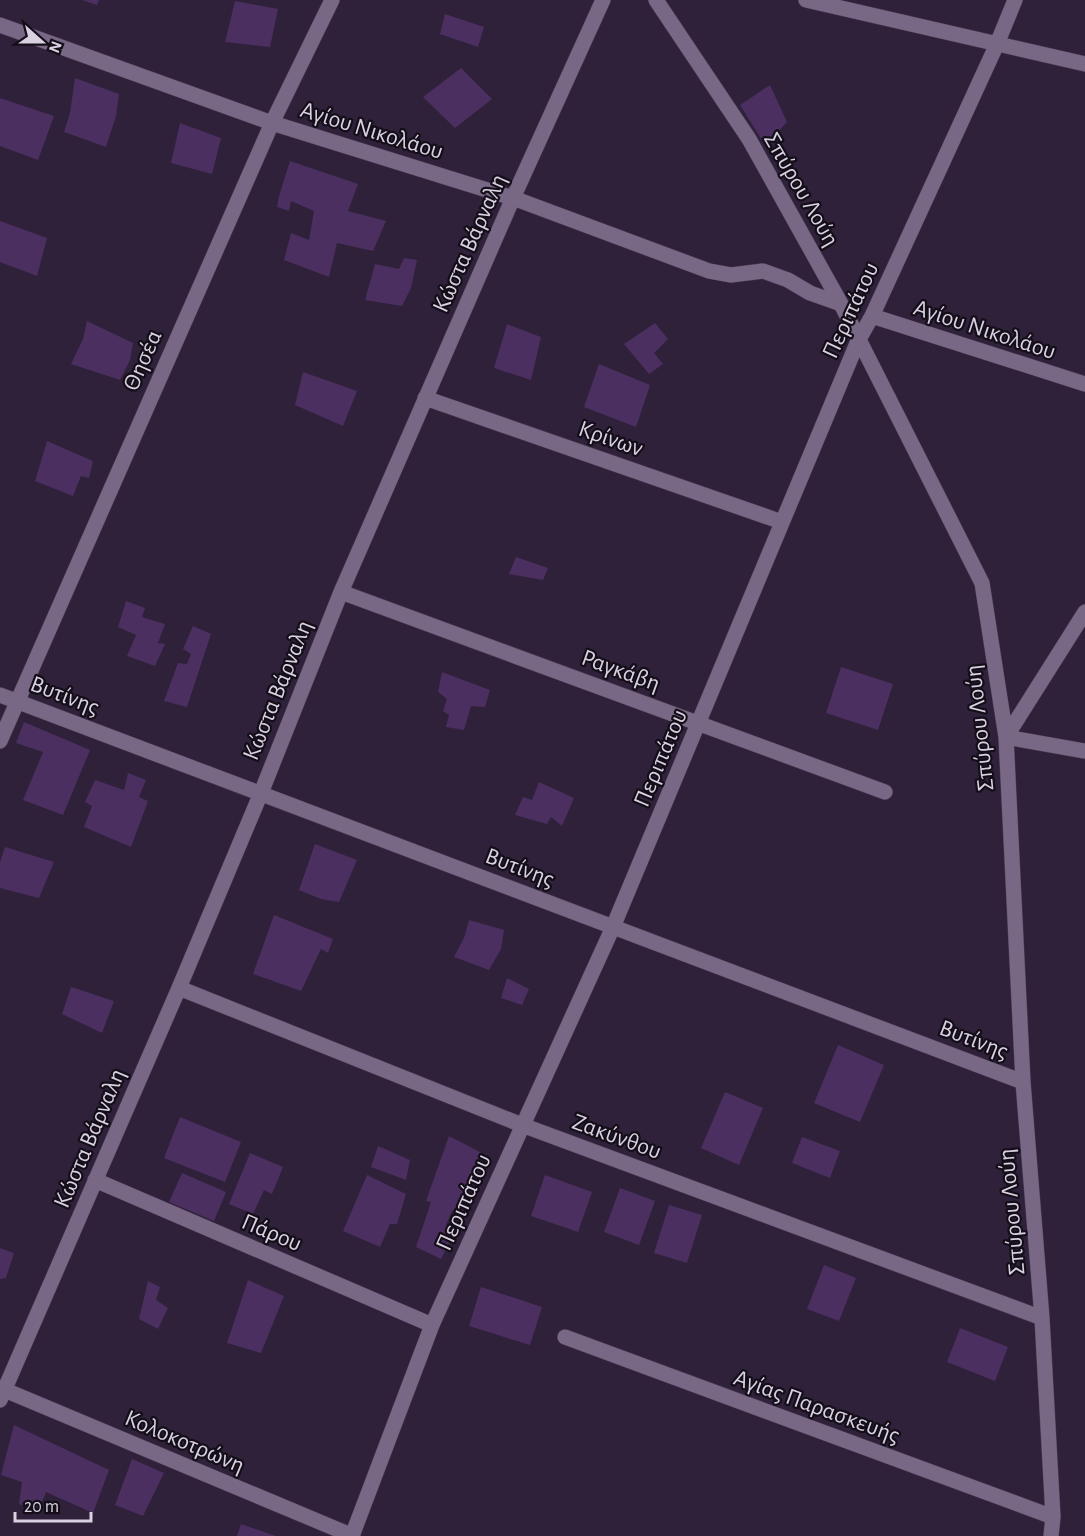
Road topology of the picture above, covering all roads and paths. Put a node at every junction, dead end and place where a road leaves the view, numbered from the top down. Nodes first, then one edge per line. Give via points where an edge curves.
1 (332, 0) edge
2 (603, 0) edge
3 (657, 0) edge
4 (806, 0) edge
5 (1015, 0) edge
6 (0, 25) edge
7 (997, 44) junction
8 (1085, 64) edge
9 (272, 123) junction
10 (513, 198) junction
11 (841, 304) junction
12 (872, 316) junction
13 (858, 341) junction
14 (1085, 384) edge
15 (425, 398) junction
16 (782, 522) junction
17 (341, 592) junction
18 (1085, 612) edge
19 (0, 695) edge
20 (16, 701) junction
21 (699, 723) junction
22 (1006, 737) junction
23 (0, 741) edge
24 (1085, 750) edge
25 (885, 792) dead end
26 (261, 793) junction
27 (613, 927) junction
28 (179, 988) junction
29 (1023, 1082) junction
30 (522, 1125) junction
31 (95, 1180) junction
32 (1042, 1318) junction
33 (432, 1325) junction
34 (565, 1337) dead end
35 (1, 1393) edge
36 (1053, 1517) junction
37 (352, 1536) edge
38 (1051, 1536) edge

1 - 9 street, Θησέα
2 - 10 street, Κώστα Βάρναλη
3 - 11 street, Σπύρου Λούη via 748,139
4 - 7 street
5 - 7 street, Περιπάτου
6 - 9 street, Αγίου Νικολάου
7 - 8 street
7 - 12 street, Περιπάτου
9 - 10 street, Αγίου Νικολάου
9 - 20 street, Θησέα
10 - 11 street, Αγίου Νικολάου via 709,271 731,275 763,272
10 - 15 street, Κώστα Βάρναλη
11 - 13 street, Σπύρου Λούη
12 - 13 street, Περιπάτου
12 - 14 street, Αγίου Νικολάου
13 - 16 street, Περιπάτου
13 - 22 street, Σπύρου Λούη via 982,583
15 - 16 street, Κρίνων
15 - 17 street, Κώστα Βάρναλη
16 - 21 street, Περιπάτου
17 - 21 street, Ραγκάβη
17 - 26 street, Κώστα Βάρναλη
18 - 22 street
19 - 20 street, Βυτίνης
20 - 23 street, Θησέα
20 - 26 street, Βυτίνης
21 - 25 street, Ραγκάβη
21 - 27 street, Περιπάτου
22 - 24 street
22 - 29 street, Σπύρου Λούη
26 - 27 street, Βυτίνης
26 - 28 street, Κώστα Βάρναλη
27 - 29 street, Βυτίνης
27 - 30 street, Περιπάτου
28 - 30 street, Ζακύνθου
28 - 31 street, Κώστα Βάρναλη
29 - 32 street, Σπύρου Λούη
30 - 32 street, Ζακύνθου
30 - 33 street, Περιπάτου
31 - 33 street, Πάρου
31 - 35 street, Κώστα Βάρναλη
32 - 36 street, Σπύρου Λούη
33 - 37 street, Περιπάτου
34 - 36 street, Αγίας Παρασκευής
35 - 37 street, Κολοκοτρώνη
36 - 38 street, Σπύρου Λούη

